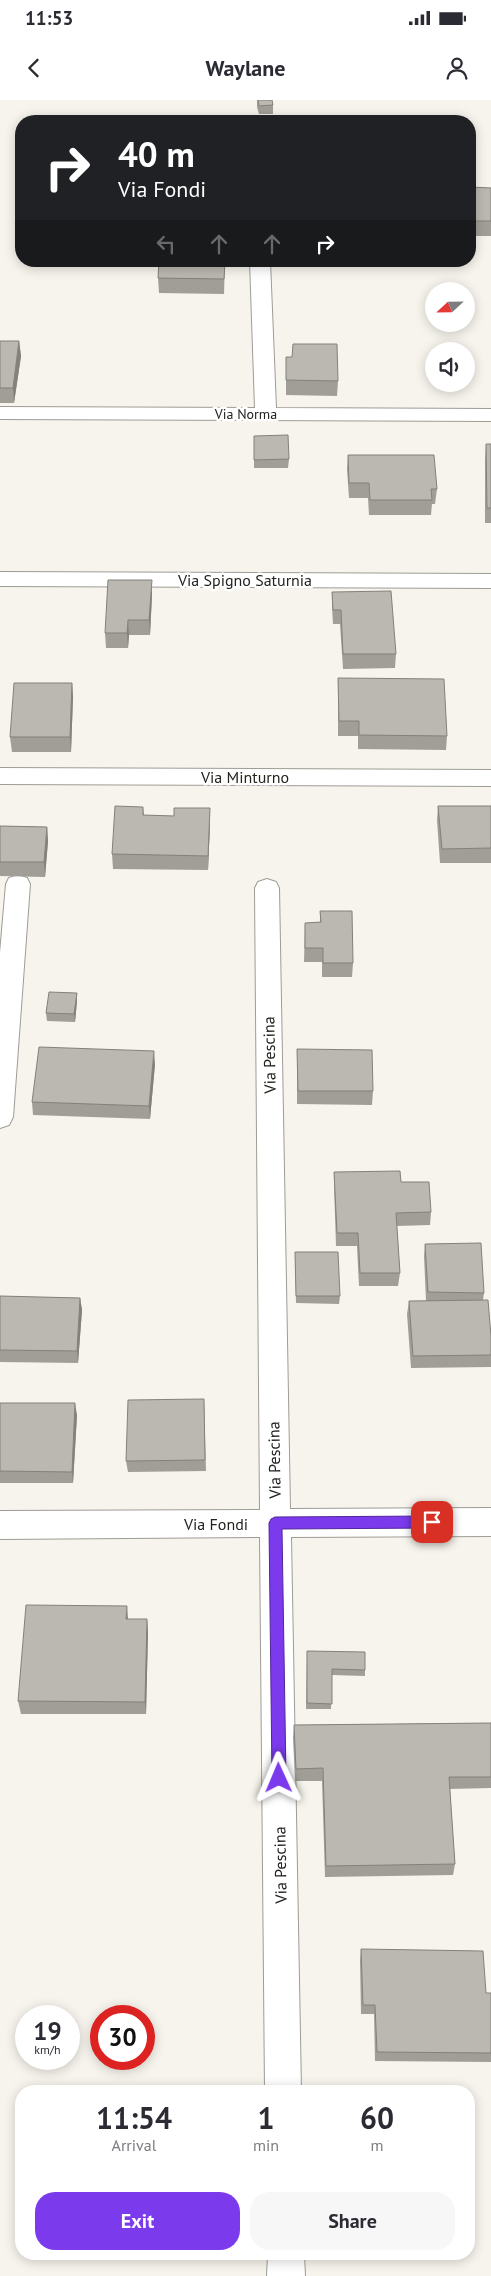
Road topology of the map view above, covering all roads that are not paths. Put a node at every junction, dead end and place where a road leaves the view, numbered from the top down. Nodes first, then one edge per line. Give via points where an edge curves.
1 (260, 267) edge
2 (0, 413) edge
3 (266, 414) junction
4 (491, 415) edge
5 (0, 579) edge
6 (491, 581) edge
7 (0, 776) edge
8 (491, 778) edge
9 (18, 884) dead end
10 (267, 888) dead end
11 (0, 1116) edge
12 (491, 1522) edge
13 (275, 1523) junction
14 (0, 1525) edge
15 (284, 2085) edge
16 (286, 2260) edge
17 (286, 2276) edge

1 - 3 street
2 - 3 street, Via Norma
3 - 4 street, Via Norma
5 - 6 street, Via Spigno Saturnia
7 - 8 street, Via Minturno
9 - 11 street
10 - 13 street, Via Pescina
12 - 13 street, Via Fondi
13 - 14 street, Via Fondi
13 - 15 street, Via Pescina
16 - 17 street

